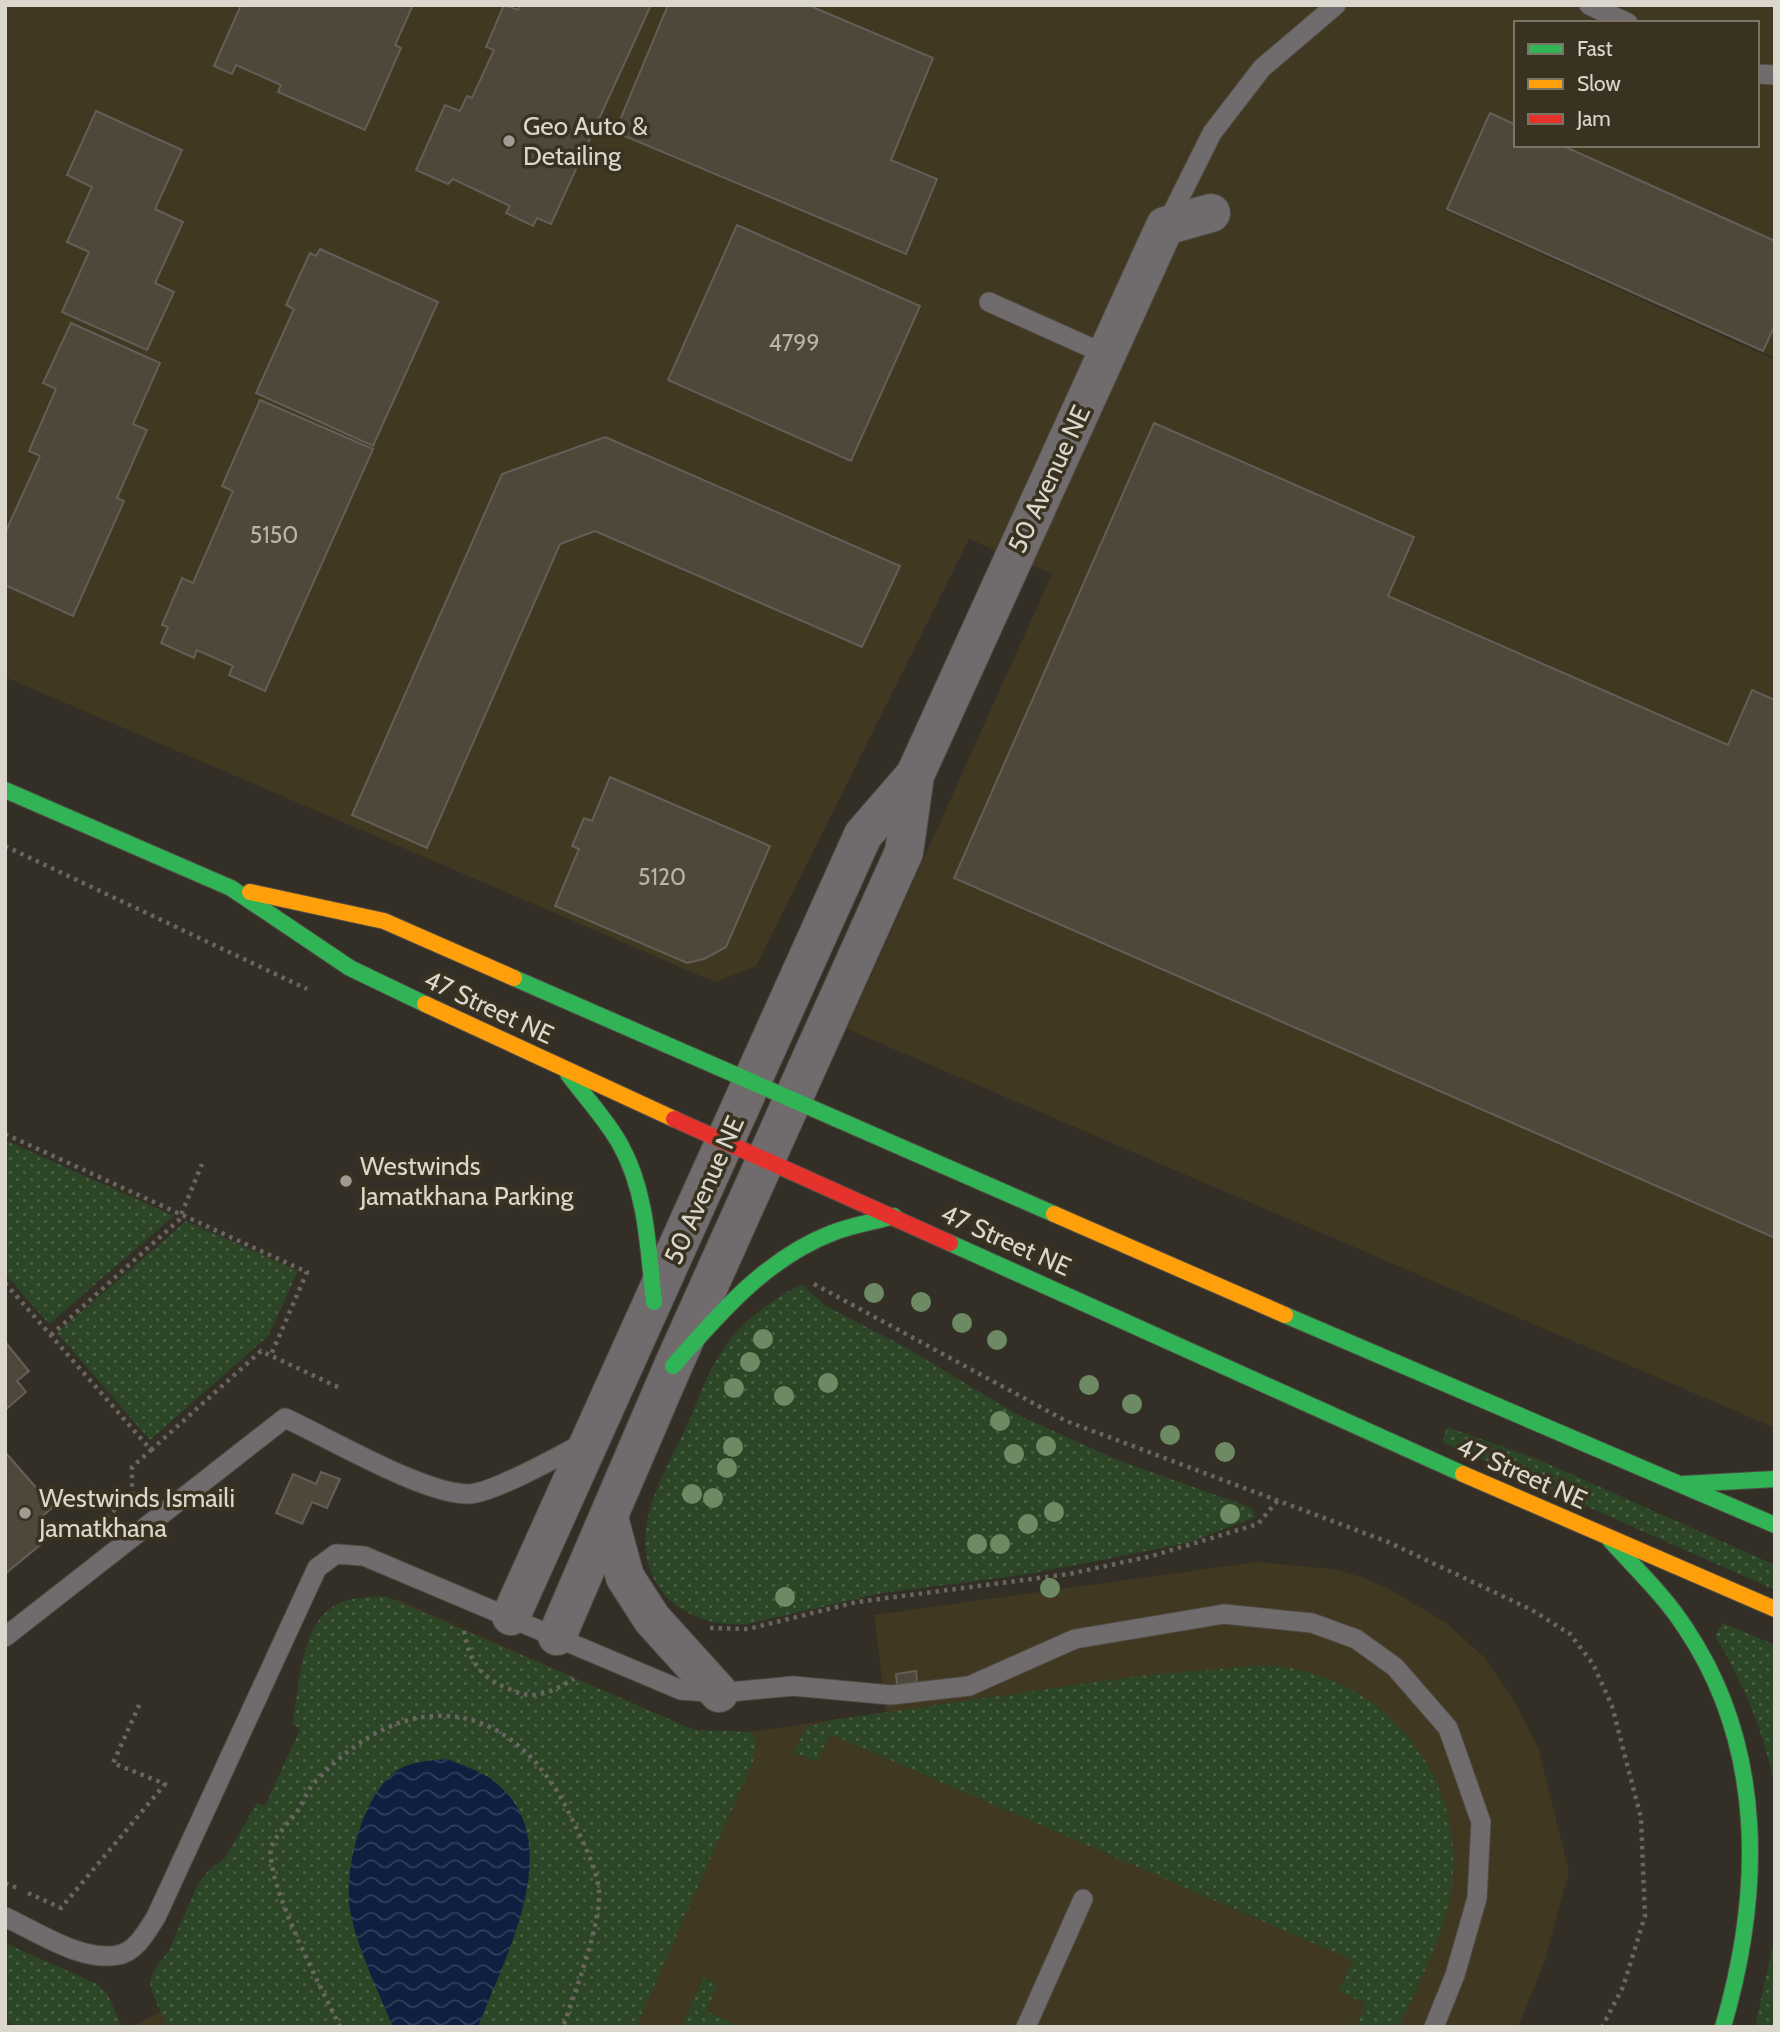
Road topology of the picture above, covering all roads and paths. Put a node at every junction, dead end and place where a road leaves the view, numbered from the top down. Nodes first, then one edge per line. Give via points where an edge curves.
1 (1336, 5) edge
2 (1589, 5) edge
3 (1624, 21) edge
4 (1211, 213) dead end
5 (1166, 226) junction
6 (989, 302) dead end
7 (1107, 355) junction
8 (915, 775) junction
9 (5, 790) edge
10 (231, 888) junction
11 (565, 1070) junction
12 (753, 1081) junction
13 (793, 1098) junction
14 (5, 1135) edge
15 (725, 1144) junction
16 (765, 1161) junction
17 (202, 1164) dead end
18 (181, 1214) junction
19 (894, 1216) junction
20 (5, 1283) edge
21 (813, 1283) dead end
22 (654, 1302) junction
23 (51, 1335) junction
24 (271, 1355) junction
25 (673, 1366) junction
26 (342, 1389) dead end
27 (592, 1438) junction
28 (151, 1450) junction
29 (1775, 1479) edge
30 (1684, 1484) junction
31 (1278, 1500) junction
32 (609, 1518) junction
33 (1775, 1525) edge
34 (92, 1529) dead end
35 (1610, 1540) junction
36 (1775, 1609) edge
37 (511, 1616) junction
38 (701, 1623) dead end
39 (464, 1631) dead end
40 (557, 1636) junction
41 (5, 1637) edge
42 (574, 1679) dead end
43 (719, 1693) junction
44 (141, 1701) dead end
45 (5, 1883) edge
46 (1083, 1899) dead end
47 (5, 1917) edge
48 (340, 2027) edge
49 (563, 2027) edge
50 (1026, 2027) edge
51 (1434, 2027) edge
52 (1602, 2027) edge
53 (1723, 2027) edge

1 - 5 lane via 1262,68 1212,132
2 - 3 lane
4 - 5 street
5 - 7 street, 50 Avenue NE
6 - 7 lane
7 - 8 street, 50 Avenue NE
8 - 12 street, 50 Avenue NE via 863,835
8 - 13 street, 50 Avenue NE via 904,852
9 - 10 street, 47 Street NE
10 - 11 street, 47 Street NE via 350,968
10 - 12 street, 47 Street NE via 384,921
11 - 15 street, 47 Street NE
11 - 22 street via 620,1143 636,1179
12 - 13 street, 47 Street NE
12 - 15 street, 50 Avenue NE
13 - 16 street, 50 Avenue NE
13 - 30 street, 47 Street NE via 1452,1388
14 - 18 path
15 - 16 street, 47 Street NE
15 - 22 street, 50 Avenue NE
16 - 19 street, 47 Street NE
16 - 25 street, 50 Avenue NE
17 - 18 path
18 - 23 path
18 - 24 path via 307,1272
19 - 25 street via 824,1235 790,1254 748,1283
19 - 35 street, 47 Street NE
20 - 23 path
21 - 31 path via 1066,1421
22 - 27 street, 50 Avenue NE
23 - 28 path
24 - 26 path
24 - 28 path via 261,1351
25 - 32 street, 50 Avenue NE
27 - 37 street, 50 Avenue NE
27 - 41 lane via 524,1474 469,1494 428,1486 285,1418
28 - 34 path via 132,1467 132,1494
29 - 30 street
30 - 33 street, 47 Street NE
31 - 38 path via 1258,1524 1201,1543 1069,1574 857,1602 748,1629 711,1628
31 - 52 path via 1388,1542 1532,1609 1570,1634 1593,1664 1612,1706 1641,1818 1645,1916 1623,1987
32 - 40 street, 50 Avenue NE
32 - 43 street via 625,1577 652,1619
35 - 36 street, 47 Street NE
35 - 53 street via 1691,1636 1741,1753 1750,1803 1753,1869 1745,1932
37 - 40 lane
37 - 47 lane via 365,1556 337,1554 326,1560 317,1568 141,1941 120,1955 87,1954
39 - 42 path via 476,1668 502,1686 536,1695
40 - 43 lane via 681,1690
43 - 51 lane via 793,1686 891,1695 969,1686 1075,1639 1224,1614 1312,1623 1356,1639 1395,1667 1448,1728 1482,1822 1476,1898 1455,1975
44 - 45 path via 113,1763 165,1784 61,1908
46 - 50 lane
48 - 49 path via 287,1912 270,1858 271,1847 315,1782 340,1760 389,1727 438,1714 459,1715 482,1724 505,1734 520,1748 566,1808 592,1866 599,1900

